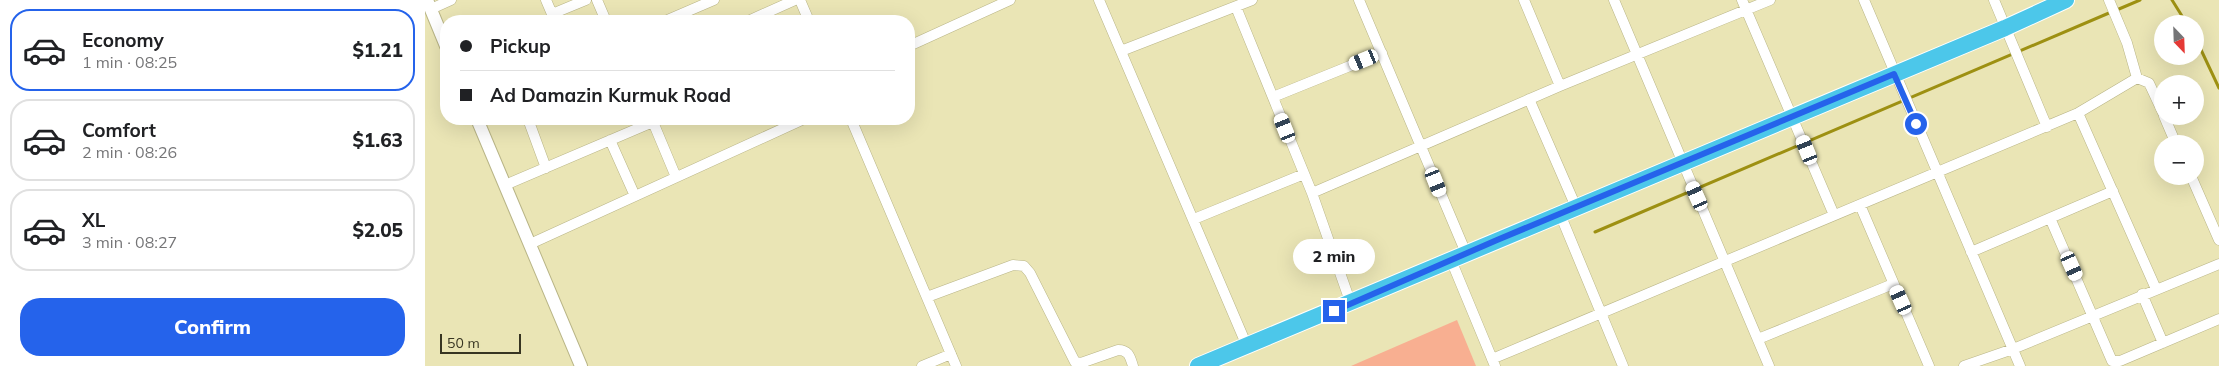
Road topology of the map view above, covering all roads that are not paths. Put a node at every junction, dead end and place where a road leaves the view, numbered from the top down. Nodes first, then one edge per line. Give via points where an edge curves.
1 (451, 0) edge
2 (546, 0) edge
3 (586, 0) edge
4 (597, 0) edge
5 (714, 0) edge
6 (795, 0) edge
7 (799, 0) edge
8 (1010, 0) edge
9 (1099, 0) edge
10 (1252, 0) edge
11 (1359, 0) edge
12 (1524, 0) edge
13 (1613, 0) edge
14 (1742, 0) edge
15 (1770, 0) edge
16 (1864, 0) edge
17 (1994, 0) edge
18 (2066, 0) edge
19 (2109, 0) edge
20 (429, 5) edge
21 (1236, 7) junction
22 (1746, 10) junction
23 (552, 15) edge
24 (558, 15) edge
25 (603, 15) edge
26 (688, 15) edge
27 (761, 15) edge
28 (806, 15) edge
29 (2005, 28) junction
30 (440, 32) edge
31 (915, 43) edge
32 (1121, 51) junction
33 (1382, 53) junction
34 (1637, 54) junction
35 (1894, 74) junction
36 (2137, 78) junction
37 (1560, 86) junction
38 (2154, 94) edge
39 (1273, 97) junction
40 (1529, 99) junction
41 (2079, 113) junction
42 (1794, 117) junction
43 (480, 125) edge
44 (530, 125) edge
45 (645, 125) edge
46 (659, 125) edge
47 (791, 125) edge
48 (854, 125) edge
49 (2047, 127) junction
50 (610, 140) junction
51 (1421, 146) junction
52 (1683, 164) junction
53 (546, 168) junction
54 (1304, 174) junction
55 (1939, 174) junction
56 (676, 177) junction
57 (505, 185) junction
58 (2195, 185) edge
59 (2113, 192) junction
60 (1311, 193) junction
61 (635, 196) junction
62 (1860, 205) junction
63 (1576, 207) junction
64 (1560, 214) junction
65 (1834, 216) junction
66 (2050, 218) junction
67 (1194, 219) junction
68 (2219, 240) edge
69 (530, 244) junction
70 (1971, 252) junction
71 (1458, 256) junction
72 (1725, 259) junction
73 (2219, 264) edge
74 (1893, 284) junction
75 (2156, 289) junction
76 (2141, 294) junction
77 (927, 297) junction
78 (1351, 304) junction
79 (1601, 312) junction
80 (2093, 315) junction
81 (2219, 319) edge
82 (1758, 339) junction
83 (2163, 343) junction
84 (1247, 346) junction
85 (2013, 349) junction
86 (951, 354) junction
87 (1493, 362) edge
88 (1204, 365) edge
89 (581, 366) edge
90 (922, 366) edge
91 (956, 366) edge
92 (1133, 366) edge
93 (1623, 366) edge
94 (1769, 366) edge
95 (1929, 366) edge
96 (1964, 366) edge
97 (2020, 366) edge

1 - 20 street
2 - 23 street
3 - 24 street
4 - 25 street
5 - 26 street
6 - 27 street
7 - 28 street
8 - 31 street
9 - 32 street
10 - 21 street
11 - 33 street
12 - 37 street
13 - 34 street
14 - 22 street
15 - 22 street
16 - 35 street
17 - 29 street
18 - 29 highway
19 - 36 street via 2127,42
20 - 30 street
21 - 32 street
21 - 39 street
22 - 34 street
22 - 42 street
29 - 35 highway
29 - 49 street
32 - 67 street
33 - 39 street
33 - 51 street
34 - 37 street
34 - 52 street
35 - 42 highway
35 - 55 street
36 - 38 street via 2149,83
36 - 41 street
37 - 40 street
39 - 54 street
40 - 51 street
40 - 63 street
41 - 49 street
41 - 59 street
42 - 52 highway
42 - 65 street
43 - 57 street
44 - 53 street
45 - 50 street
46 - 56 street
47 - 56 street
48 - 77 street
49 - 55 street
50 - 53 street
50 - 61 street
51 - 60 street
51 - 71 street
52 - 63 highway
52 - 72 street
53 - 57 street
54 - 60 street
54 - 67 street
55 - 62 street
55 - 70 street
56 - 61 street
57 - 69 street
58 - 68 street
59 - 66 street
59 - 75 street
60 - 78 street
61 - 69 street
62 - 65 street
62 - 74 street
63 - 64 highway
64 - 71 highway
64 - 79 street
65 - 72 street
66 - 70 street
66 - 80 street
67 - 84 street
69 - 89 street
70 - 85 street
71 - 78 highway
71 - 87 street
72 - 79 street
72 - 82 street
73 - 75 street
74 - 82 street
74 - 95 street
75 - 76 street
76 - 80 street
76 - 83 street
77 - 86 street
77 - 92 street via 1013,264 1023,266 1030,273 1075,362 1123,350 1128,353
78 - 84 highway
79 - 87 street
79 - 93 street
80 - 83 street via 2110,358 2116,362
80 - 85 street
81 - 83 street
82 - 94 street
84 - 88 highway
85 - 96 street
85 - 97 street
86 - 90 street
86 - 91 street

